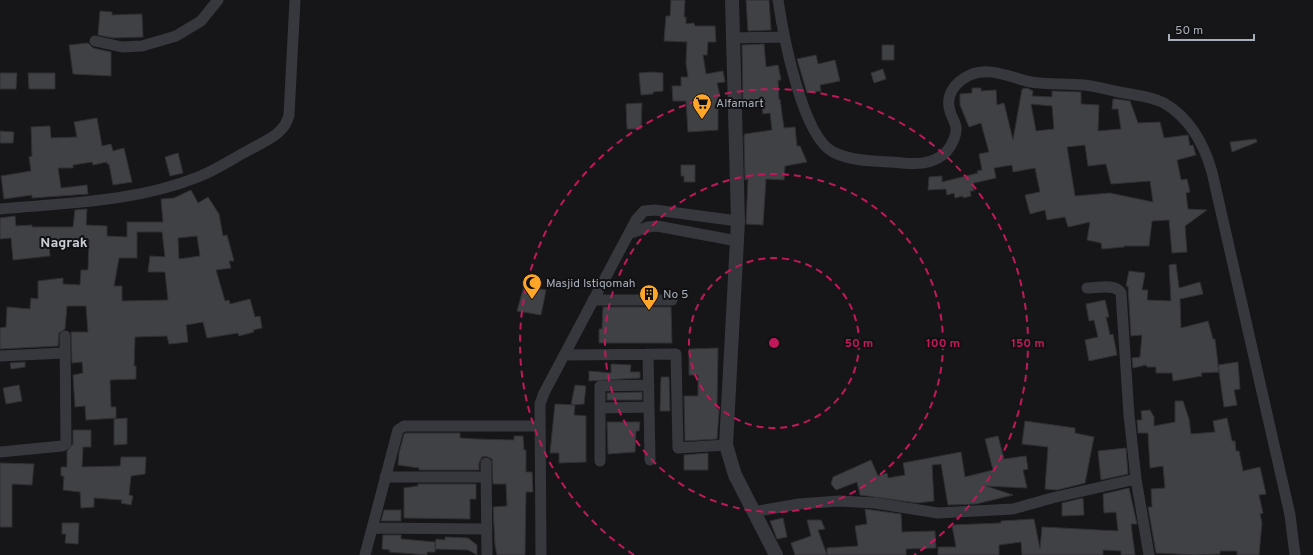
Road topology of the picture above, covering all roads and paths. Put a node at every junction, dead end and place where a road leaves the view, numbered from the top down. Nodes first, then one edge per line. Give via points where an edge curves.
1 (218, 0) edge
2 (295, 0) edge
3 (732, 0) edge
4 (778, 0) edge
5 (783, 36) junction
6 (732, 38) junction
7 (95, 41) dead end
8 (0, 209) edge
9 (738, 221) junction
10 (631, 232) junction
11 (737, 240) junction
12 (1087, 288) dead end
13 (593, 300) junction
14 (672, 300) dead end
15 (65, 336) dead end
16 (64, 354) junction
17 (648, 354) junction
18 (565, 355) junction
19 (0, 356) edge
20 (649, 385) junction
21 (649, 407) junction
22 (600, 408) junction
23 (540, 426) junction
24 (726, 445) junction
25 (0, 452) edge
26 (650, 460) dead end
27 (600, 461) dead end
28 (486, 464) dead end
29 (385, 477) junction
30 (486, 477) junction
31 (1136, 479) junction
32 (753, 512) junction
33 (372, 528) junction
34 (486, 529) junction
35 (365, 555) edge
36 (487, 555) edge
37 (541, 555) edge
38 (776, 555) edge
39 (1149, 555) edge
40 (1295, 555) edge

1 - 7 street via 201,21 176,36 142,46 122,47
2 - 8 street via 289,115 287,124 273,137 199,177 151,192 117,198
3 - 6 street
4 - 5 street
5 - 6 street
5 - 40 street via 810,124 820,140 832,152 850,158 918,165 939,158 954,140 956,127 949,110 952,87 970,74 985,72 1000,73 1031,82 1084,85 1141,96 1164,103 1188,123 1205,149 1212,172 1290,515
6 - 9 street
9 - 10 street via 649,210 639,216
9 - 11 street
10 - 11 street via 657,226
10 - 13 street
11 - 24 street
12 - 31 street via 1114,287 1121,293
13 - 14 street
13 - 18 street
15 - 16 street
16 - 19 street
16 - 25 street via 66,444
17 - 18 street
17 - 20 street
17 - 24 street via 676,354 678,448
18 - 23 street via 540,404
20 - 21 street
20 - 22 street via 600,386
21 - 22 street
21 - 26 street
22 - 27 street
23 - 29 street via 404,426 395,436
23 - 37 street
24 - 32 street via 735,475
28 - 30 street
29 - 30 street
29 - 33 street
30 - 34 street
31 - 32 street via 1013,509 938,513 875,503 839,501 799,504
31 - 39 street
32 - 38 street
33 - 34 street
33 - 35 street
34 - 36 street

